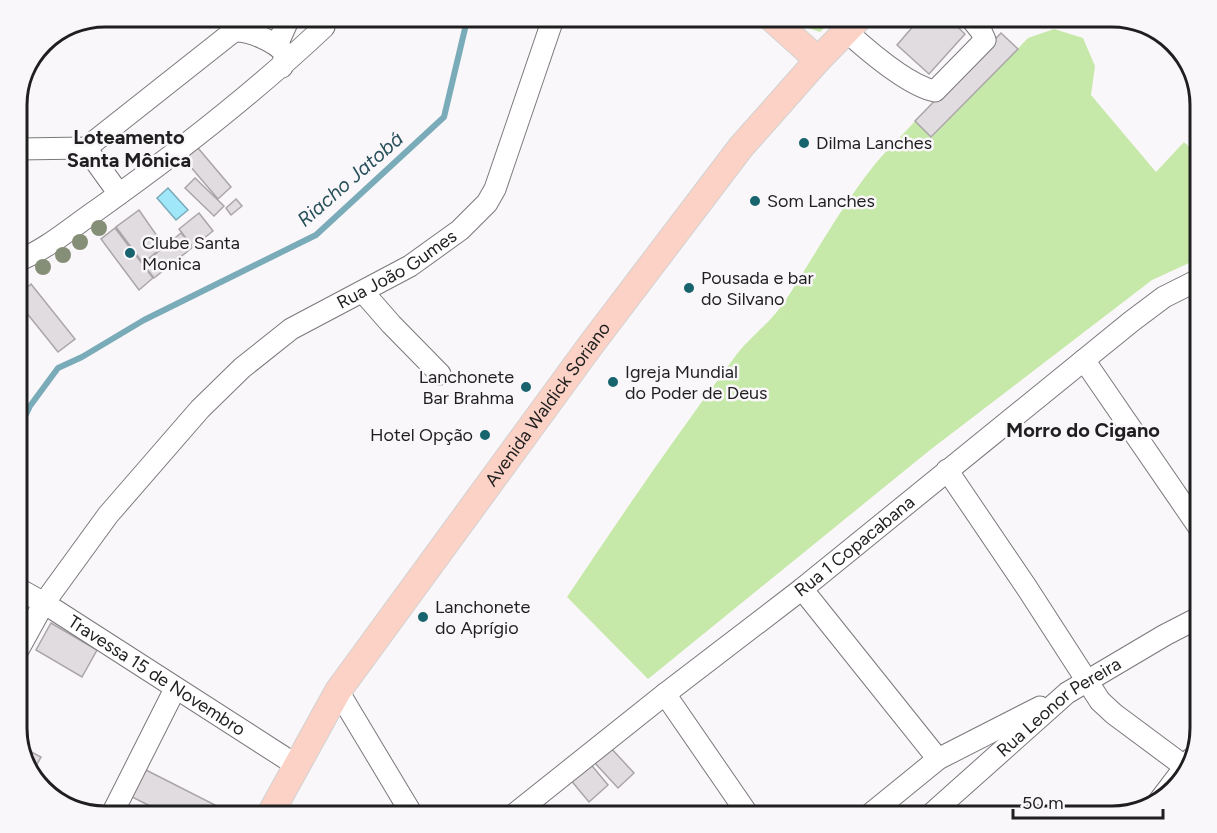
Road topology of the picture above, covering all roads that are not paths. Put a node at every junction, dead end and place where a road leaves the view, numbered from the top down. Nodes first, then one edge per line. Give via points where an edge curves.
1 (285, 27) edge
2 (324, 27) dead end
3 (550, 27) edge
4 (777, 27) edge
5 (851, 27) edge
6 (856, 27) edge
7 (978, 27) edge
8 (277, 45) junction
9 (282, 67) junction
10 (811, 69) junction
11 (86, 148) junction
12 (27, 149) edge
13 (119, 194) junction
14 (27, 256) edge
15 (1190, 283) edge
16 (363, 292) junction
17 (1084, 360) junction
18 (440, 374) dead end
19 (947, 470) junction
20 (1190, 514) edge
21 (802, 589) junction
22 (27, 594) edge
23 (44, 603) junction
24 (1190, 622) edge
25 (27, 634) edge
26 (1086, 682) junction
27 (175, 689) junction
28 (338, 691) junction
29 (1067, 693) junction
30 (664, 694) junction
31 (939, 759) junction
32 (1183, 761) edge
33 (296, 765) junction
34 (116, 806) edge
35 (274, 806) edge
36 (407, 806) edge
37 (524, 806) edge
38 (742, 806) edge
39 (880, 806) edge
40 (940, 806) edge

1 - 8 street
2 - 9 street
3 - 16 street, Rua João Gumes via 502,171 487,203 460,230 410,266
4 - 10 main road
5 - 10 main road, Avenida Waldick Soriano
6 - 7 street via 875,57 935,91 985,40
8 - 9 street via 285,54
8 - 11 street via 243,31 231,32
9 - 13 street
10 - 28 main road, Avenida Waldick Soriano via 741,147
11 - 12 street
11 - 13 street
13 - 14 street
15 - 17 street, Rua 1 Copacabana via 1164,297
16 - 18 street
16 - 23 street, Rua João Gumes via 291,329 200,409 108,515
17 - 19 street, Rua 1 Copacabana
17 - 20 street
19 - 21 street, Rua 1 Copacabana
19 - 26 street
21 - 30 street, Rua 1 Copacabana
21 - 31 street
22 - 23 street, Travessa 15 de Novembro
23 - 25 street, Rua João Gumes
23 - 27 street, Travessa 15 de Novembro
24 - 26 street, Rua Leonor Pereira
26 - 29 street, Rua Leonor Pereira
26 - 32 street via 1114,714
27 - 33 street, Travessa 15 de Novembro
27 - 34 street
28 - 33 main road, Avenida Waldick Soriano
28 - 36 street
29 - 31 street
29 - 40 street, Rua Leonor Pereira
30 - 37 street, Rua 1 Copacabana
30 - 38 street
31 - 39 street
33 - 35 main road, Avenida Waldick Soriano

